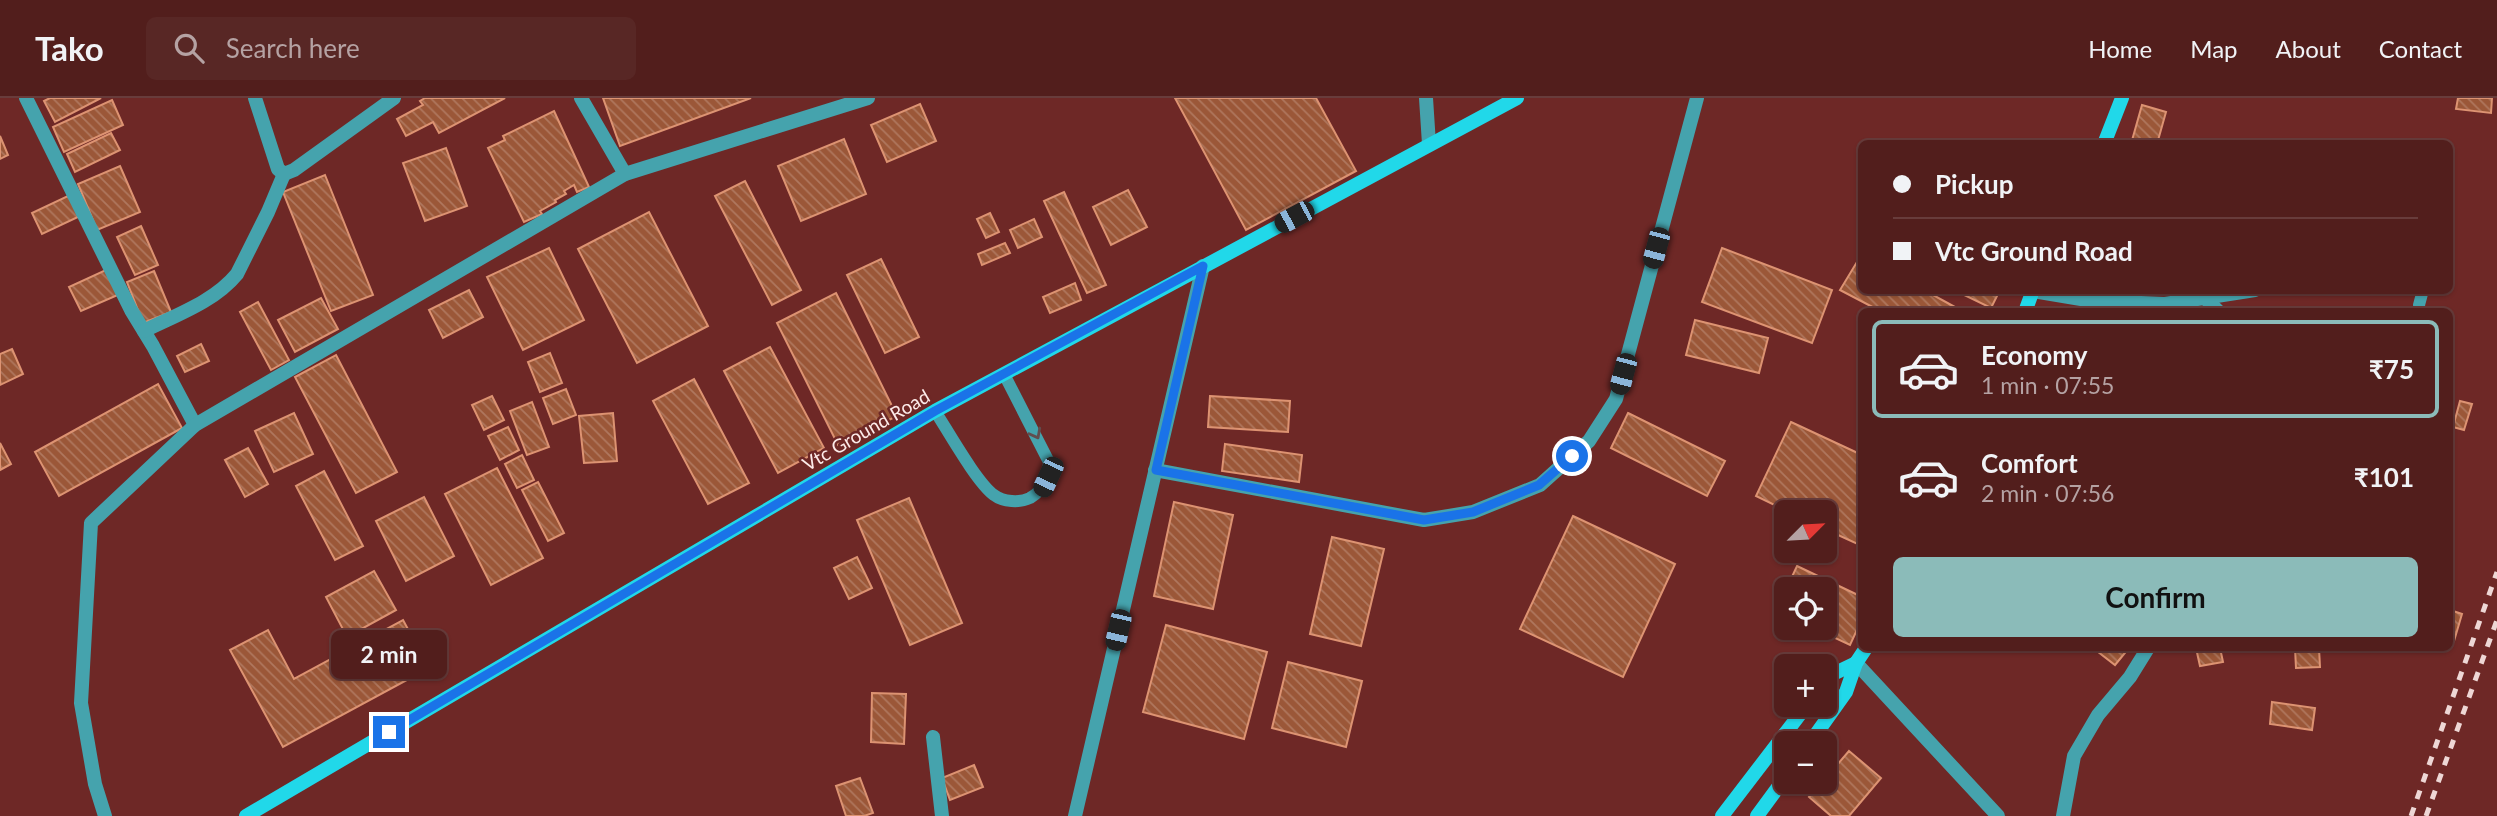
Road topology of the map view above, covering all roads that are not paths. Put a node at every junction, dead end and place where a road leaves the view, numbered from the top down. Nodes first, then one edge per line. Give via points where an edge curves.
1 (26, 98) edge
2 (255, 98) edge
3 (394, 98) edge
4 (581, 98) edge
5 (868, 98) edge
6 (1426, 98) edge
7 (1517, 98) edge
8 (1696, 98) edge
9 (2122, 98) edge
10 (2106, 140) edge
11 (1429, 144) junction
12 (284, 174) junction
13 (625, 174) junction
14 (1203, 266) junction
15 (2051, 294) edge
16 (2233, 294) edge
17 (2206, 299) junction
18 (2215, 308) edge
19 (144, 331) junction
20 (1004, 374) junction
21 (935, 411) junction
22 (195, 425) junction
23 (1156, 470) junction
24 (1864, 651) edge
25 (2146, 651) edge
26 (1856, 663) junction
27 (1837, 672) edge
28 (1798, 717) edge
29 (1818, 731) edge
30 (933, 737) dead end
31 (1774, 793) edge
32 (105, 816) edge
33 (246, 816) edge
34 (942, 816) edge
35 (1075, 816) edge
36 (1722, 816) edge
37 (1757, 816) edge
38 (1998, 816) edge
39 (2063, 816) edge

1 - 19 street
2 - 12 street via 278,169
3 - 12 street
4 - 13 street
5 - 13 street
6 - 11 street
7 - 11 street, Vtc Ground Road
8 - 23 street via 1616,399 1589,441 1539,485 1473,512 1424,520
9 - 10 street
11 - 14 street, Vtc Ground Road
12 - 19 street via 230,283
13 - 22 street
14 - 20 street, Vtc Ground Road
14 - 23 street
15 - 17 street via 2165,304
16 - 17 street
17 - 18 street
19 - 22 street
20 - 21 street, Vtc Ground Road
20 -> 21 lane via 1049,462 1041,491 1026,500 1012,502 995,496
21 - 33 street, Vtc Ground Road
22 - 32 street via 91,523 81,703
23 - 35 street
24 - 26 street
25 - 39 street via 2098,715 2074,757
26 - 27 street
26 - 29 street via 1846,692
26 - 38 street
28 - 36 street
30 - 34 street
31 - 37 street

